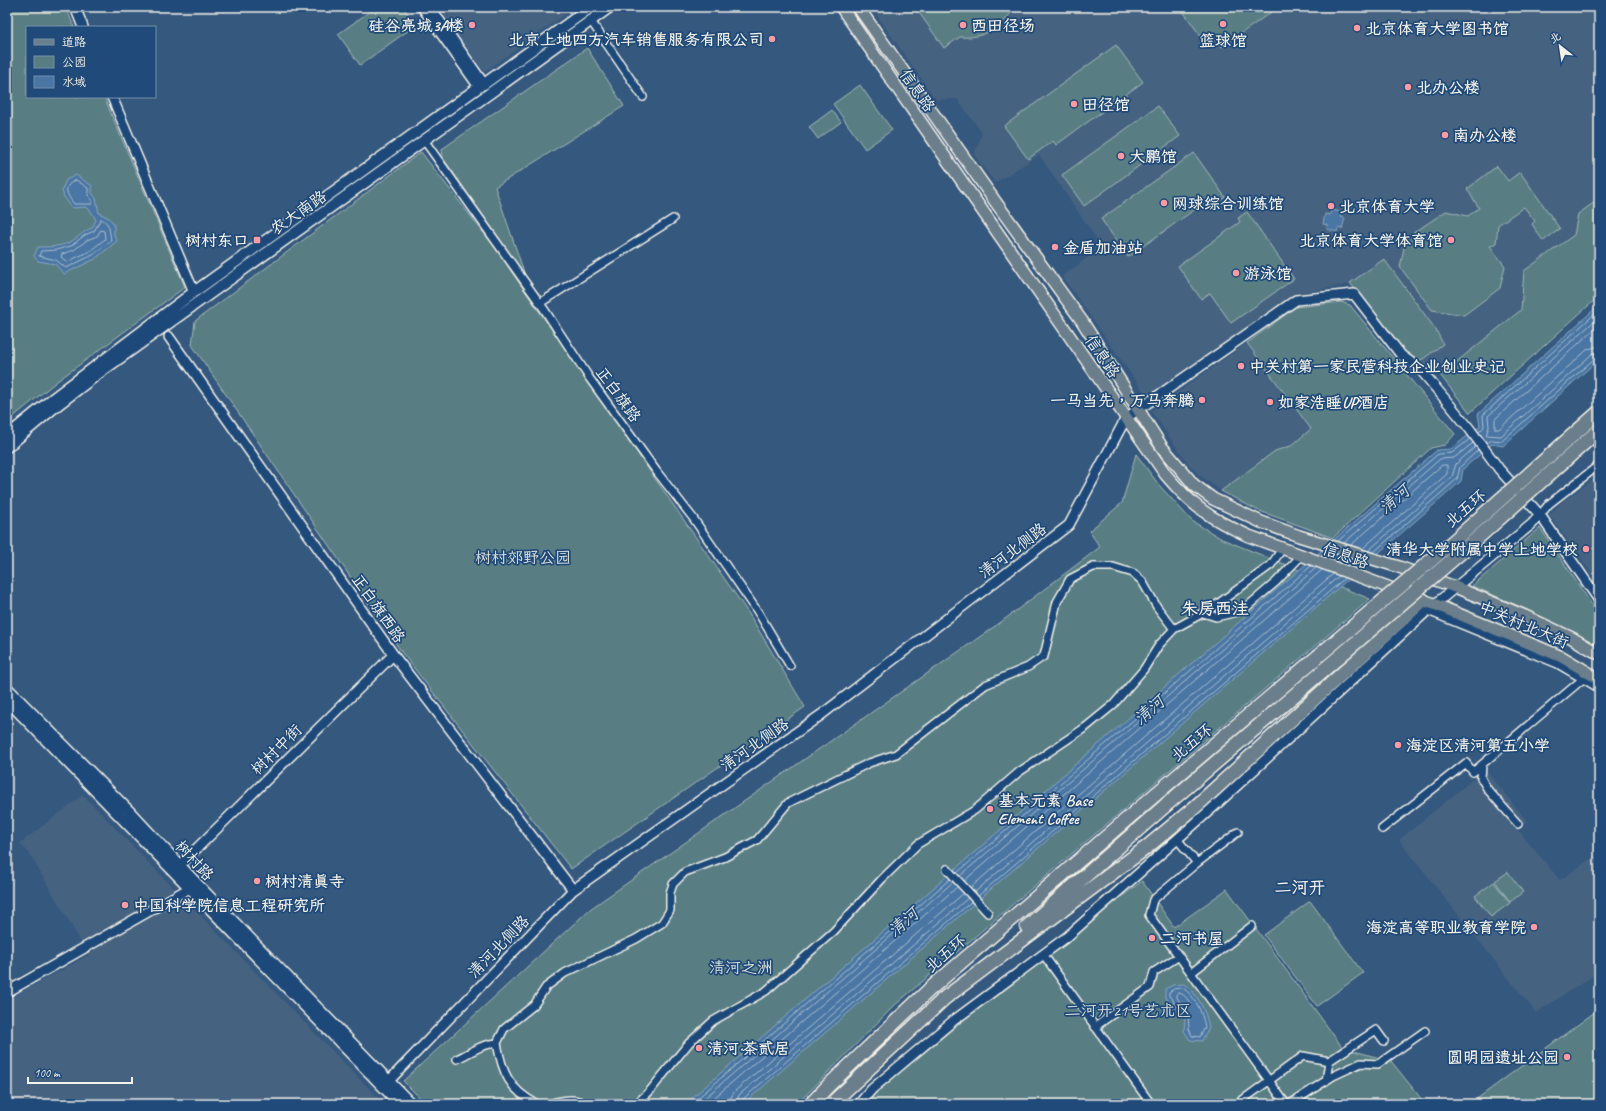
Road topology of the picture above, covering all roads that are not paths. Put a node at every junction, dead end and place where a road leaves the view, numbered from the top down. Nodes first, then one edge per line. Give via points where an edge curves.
1 (75, 7) edge
2 (422, 7) edge
3 (430, 7) edge
4 (591, 7) edge
5 (610, 7) edge
6 (841, 7) edge
7 (858, 7) edge
8 (591, 21) junction
9 (83, 26) edge
10 (482, 86) junction
11 (643, 97) dead end
12 (112, 98) edge
13 (424, 140) junction
14 (673, 219) dead end
15 (194, 292) junction
16 (540, 303) junction
17 (169, 337) dead end
18 (1138, 410) junction
19 (1599, 412) edge
20 (1126, 418) junction
21 (1599, 430) edge
22 (7, 436) edge
23 (7, 447) edge
24 (1599, 465) edge
25 (1540, 515) junction
26 (1282, 549) junction
27 (1298, 555) junction
28 (1455, 587) junction
29 (1599, 600) edge
30 (1428, 605) junction
31 (1203, 613) junction
32 (1174, 629) junction
33 (1599, 654) edge
34 (393, 655) junction
35 (790, 666) dead end
36 (1584, 678) junction
37 (1599, 679) edge
38 (1599, 687) edge
39 (7, 688) edge
40 (7, 700) edge
41 (1482, 765) junction
42 (1518, 824) dead end
43 (1382, 829) dead end
44 (1238, 832) dead end
45 (1177, 839) junction
46 (1197, 863) junction
47 (180, 865) junction
48 (947, 869) dead end
49 (194, 886) junction
50 (573, 890) junction
51 (988, 913) dead end
52 (1252, 926) dead end
53 (1043, 954) junction
54 (1178, 956) junction
55 (1191, 974) junction
56 (7, 992) edge
57 (942, 1000) junction
58 (1095, 1027) junction
59 (1425, 1031) dead end
60 (1384, 1041) dead end
61 (497, 1043) junction
62 (457, 1059) dead end
63 (1329, 1062) junction
64 (1269, 1081) junction
65 (1326, 1081) junction
66 (386, 1084) junction
67 (861, 1103) edge
68 (400, 1104) edge
69 (411, 1104) edge
70 (538, 1104) edge
71 (548, 1104) edge
72 (586, 1104) edge
73 (636, 1104) edge
74 (811, 1104) edge
75 (831, 1104) edge
76 (1151, 1104) edge
77 (1238, 1104) edge
78 (1286, 1104) edge
79 (1290, 1104) edge

1 - 9 street
2 - 10 street
3 - 10 street
4 - 10 main road, 农大南路
5 - 8 main road, 农大南路
6 - 20 main road, 信息路
7 - 18 main road, 信息路 via 996,204 1082,321
8 - 11 street
8 - 13 main road, 农大南路
10 - 15 main road, 农大南路
12 - 15 street
13 - 16 street, 正白旗路
13 - 23 main road, 农大南路 via 102,371
14 - 16 street
15 - 22 main road, 农大南路
16 - 35 street, 正白旗路 via 590,379 693,518 758,612
17 - 34 street, 正白旗西路
18 - 20 street
18 - 25 street via 1296,300 1354,294 1401,355 1420,369 1499,469
18 - 28 main road, 信息路 via 1162,447 1194,485 1213,499 1245,515 1313,540
19 - 74 highway, 北五环, bridge via 1450,544 930,989
20 - 26 main road, 信息路 via 1166,475 1194,504 1224,525
20 - 50 street, 清河北侧路 via 1069,525 821,715
21 - 57 highway, 北五环, bridge via 1465,549
24 - 25 street via 1549,504
25 - 28 street
25 - 29 street
26 - 27 main road, 信息路
26 - 31 street via 1270,565
27 - 30 main road, 信息路 via 1380,584
27 - 31 street via 1276,582 1242,611 1216,617
28 - 30 street
28 - 33 main road, 中关村北大街 via 1525,616
30 - 36 street via 1558,663
30 - 37 main road, 中关村北大街 via 1562,657
30 - 45 street
30 - 57 highway via 1147,847
31 - 32 street
32 - 61 street via 1157,608 1142,581 1133,573 1114,567 1092,567 1070,579 1057,602 1044,656 1028,667 985,685 896,754 869,763 788,803 757,840 725,857 685,872 673,884 670,910 662,923 636,939 565,973 546,987 534,1005 504,1029
32 - 73 street via 1113,705 1086,727 1019,772 975,810 918,844 834,931 766,992 713,1021
34 - 47 street, 树村中街
34 - 50 street, 正白旗西路
36 - 38 street
36 - 41 street
39 - 47 main road, 树村路
40 - 49 main road, 树村路
41 - 42 street via 1481,778 1488,790
41 - 43 street via 1473,772 1466,763
44 - 46 street
45 - 46 street
45 - 53 street via 1068,936
46 - 54 street via 1153,900 1149,915
47 - 49 main road, 树村路
48 - 51 street
49 - 56 street
49 - 66 main road, 树村路
50 - 66 street, 清河北侧路
52 - 55 street
53 - 58 street
53 - 67 street via 953,1021 872,1089
54 - 55 street
54 - 58 street via 1154,972 1150,987
55 - 64 street
57 - 75 highway, 北五环
58 - 76 street
59 - 65 street via 1378,1064 1361,1063
60 - 63 street via 1376,1030
61 - 62 street via 485,1044
61 - 70 street via 501,1065 513,1087
63 - 64 street via 1303,1056
63 - 65 street
64 - 77 street
64 - 78 street
65 - 79 street
66 - 68 main road, 树村路
66 - 69 main road, 树村路
71 - 72 street via 570,1100

